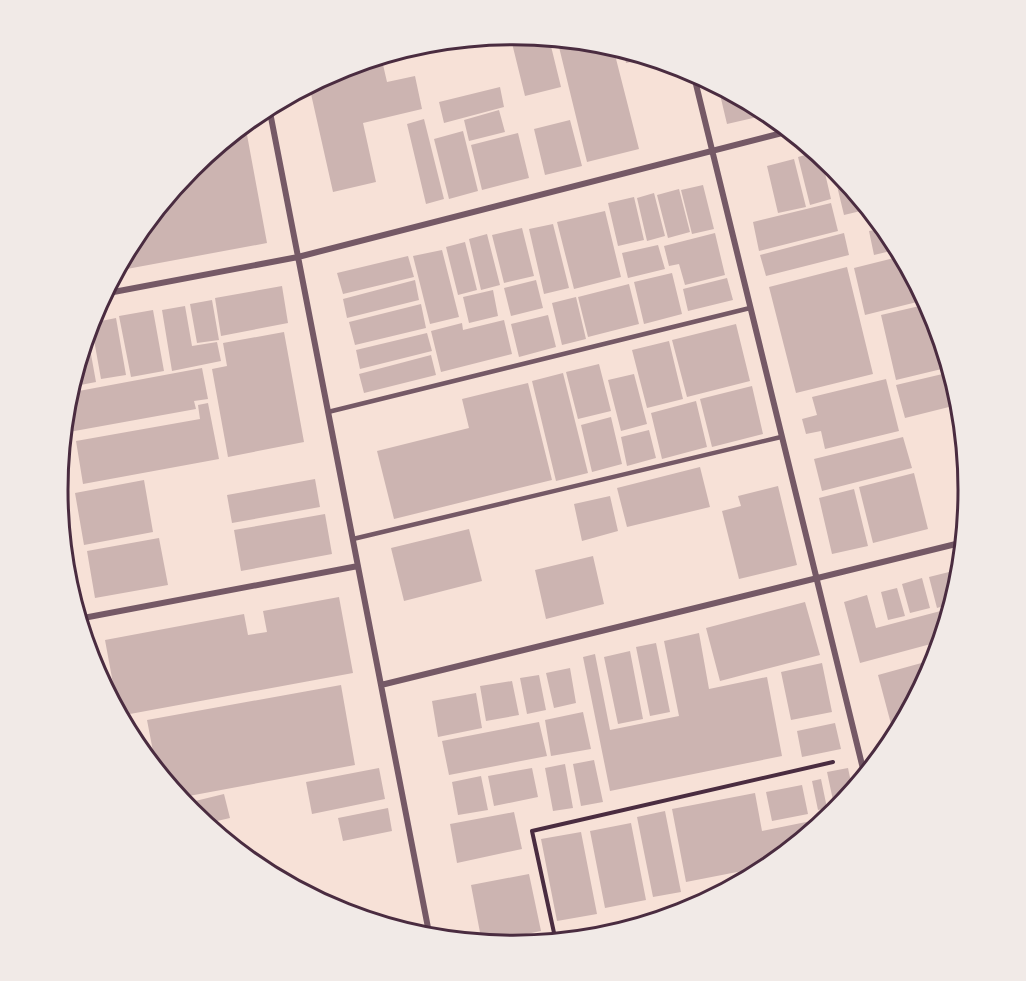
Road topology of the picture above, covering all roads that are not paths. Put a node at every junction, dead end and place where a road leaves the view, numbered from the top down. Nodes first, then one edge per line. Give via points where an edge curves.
1 (696, 85) edge
2 (270, 117) edge
3 (779, 134) edge
4 (712, 150) junction
5 (298, 257) junction
6 (113, 292) edge
7 (750, 308) junction
8 (328, 412) junction
9 (781, 437) junction
10 (352, 539) junction
11 (956, 544) edge
12 (357, 566) junction
13 (816, 578) junction
14 (86, 617) edge
15 (381, 685) junction
16 (862, 766) edge
17 (428, 927) edge

1 - 4 street
2 - 5 street
3 - 4 street
4 - 5 street
4 - 7 street
5 - 6 street
5 - 8 street
7 - 8 lane
7 - 9 street
8 - 10 street
9 - 10 lane
9 - 13 street
10 - 12 street
11 - 13 street
12 - 14 street
12 - 15 street
13 - 15 street
13 - 16 street
15 - 17 street

